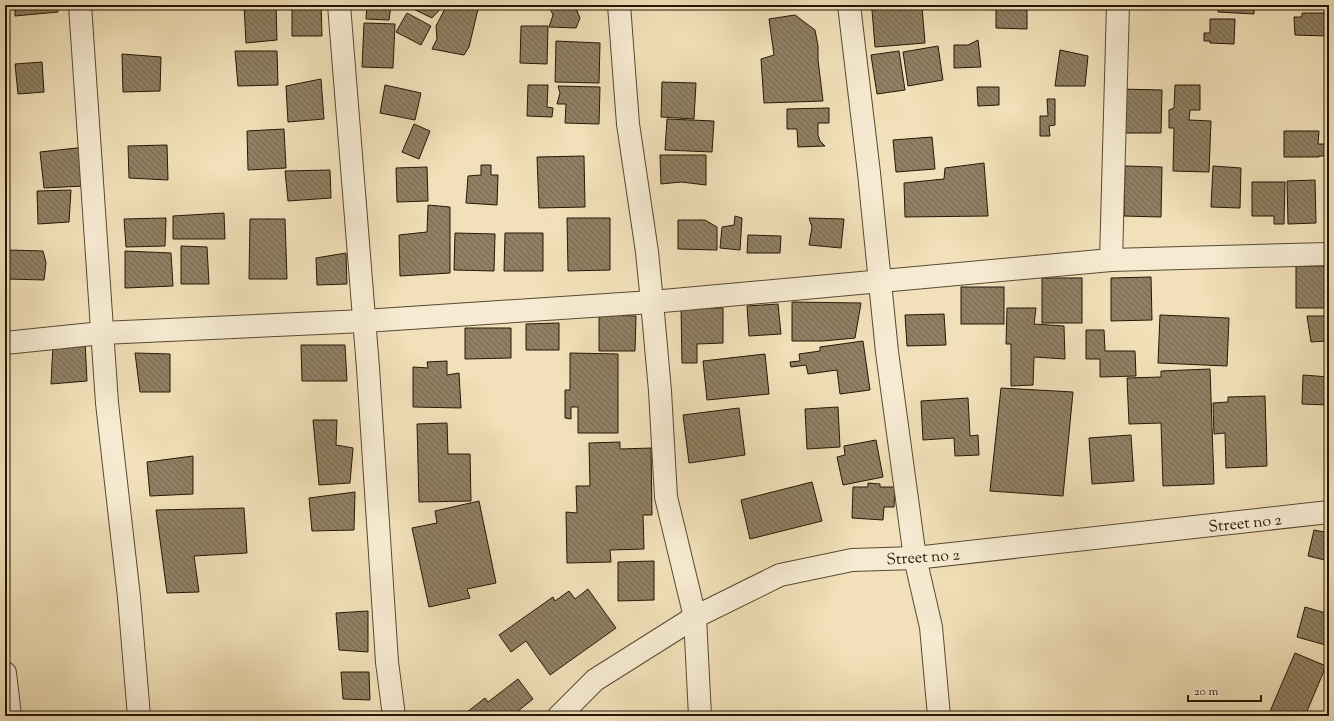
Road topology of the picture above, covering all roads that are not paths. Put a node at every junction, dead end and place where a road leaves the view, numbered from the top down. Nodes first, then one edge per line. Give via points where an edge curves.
1 (80, 5) edge
2 (339, 5) edge
3 (619, 5) edge
4 (849, 5) edge
5 (1118, 5) edge
6 (1329, 254) edge
7 (1111, 260) junction
8 (880, 282) junction
9 (652, 302) junction
10 (364, 321) junction
11 (102, 333) junction
12 (5, 343) edge
13 (1329, 512) edge
14 (914, 558) junction
15 (695, 617) junction
16 (5, 673) edge
17 (10, 716) edge
18 (139, 716) edge
19 (394, 716) edge
20 (559, 716) edge
21 (700, 716) edge
22 (939, 716) edge

1 - 11 street
2 - 10 street
3 - 9 street via 628,124
4 - 8 street
5 - 7 street
6 - 7 street
7 - 8 street
8 - 9 street
8 - 14 street
9 - 10 street
9 - 15 street via 666,497
10 - 11 street
10 - 19 street via 387,662
11 - 12 street
11 - 18 street
13 - 14 street, Street no 2
14 - 15 street, Street no 2 via 852,560 780,575
14 - 22 street via 931,627
15 - 20 street, Street no 2 via 595,680
15 - 21 street
16 - 17 street

